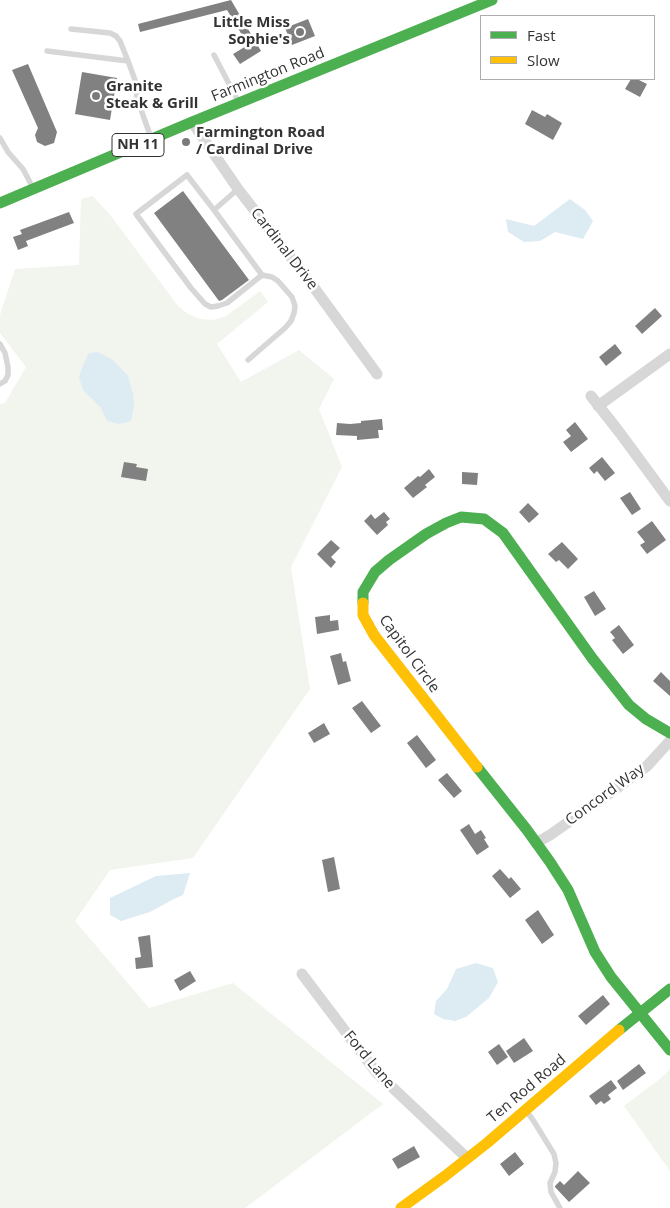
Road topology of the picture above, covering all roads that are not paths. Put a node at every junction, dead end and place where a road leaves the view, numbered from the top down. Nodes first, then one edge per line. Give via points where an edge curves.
1 (492, 0) edge
2 (71, 28) dead end
3 (47, 51) dead end
4 (214, 55) dead end
5 (128, 61) junction
6 (239, 103) junction
7 (192, 122) junction
8 (0, 138) edge
9 (151, 140) junction
10 (34, 189) junction
11 (238, 189) junction
12 (0, 203) edge
13 (214, 210) junction
14 (262, 275) junction
15 (0, 344) edge
16 (670, 354) edge
17 (248, 360) dead end
18 (378, 374) dead end
19 (0, 384) edge
20 (670, 501) edge
21 (670, 733) edge
22 (670, 741) edge
23 (536, 843) junction
24 (302, 974) dead end
25 (670, 989) edge
26 (639, 1013) junction
27 (670, 1050) edge
28 (525, 1110) junction
29 (467, 1158) junction
30 (401, 1208) edge
31 (560, 1208) edge

1 - 6 main road, Farmington Road / NH 11
2 - 5 lane via 110,32 120,41
3 - 5 lane
4 - 6 lane
5 - 9 lane
6 - 7 main road, Farmington Road / NH 11
7 - 9 main road, Farmington Road / NH 11
7 - 11 street, Cardinal Drive
8 - 10 lane
9 - 10 main road, Farmington Road / NH 11
10 - 12 main road, Farmington Road / NH 11
11 - 13 lane
11 - 18 street, Cardinal Drive
13 - 14 lane
13 - 14 lane via 187,175 136,214 205,304 211,307 227,303
14 - 17 lane via 278,281 292,297 294,313 286,328
15 - 19 lane via 5,353 8,375
16 - 20 street via 595,401
21 - 23 main road, Capitol Circle via 646,719 624,700 503,533 484,519 461,517 446,523 389,560 375,572 363,592 363,615 374,636
22 - 23 street, Concord Way via 647,766
23 - 26 main road, Capitol Circle via 568,890 594,952
24 - 29 street, Ford Lane via 376,1072
25 - 26 main road, Ten Rod Road
26 - 27 main road, Capitol Circle
26 - 28 main road, Ten Rod Road
28 - 29 main road, Ten Rod Road
28 - 31 lane via 554,1154 555,1172 550,1183
29 - 30 main road, Ten Rod Road

